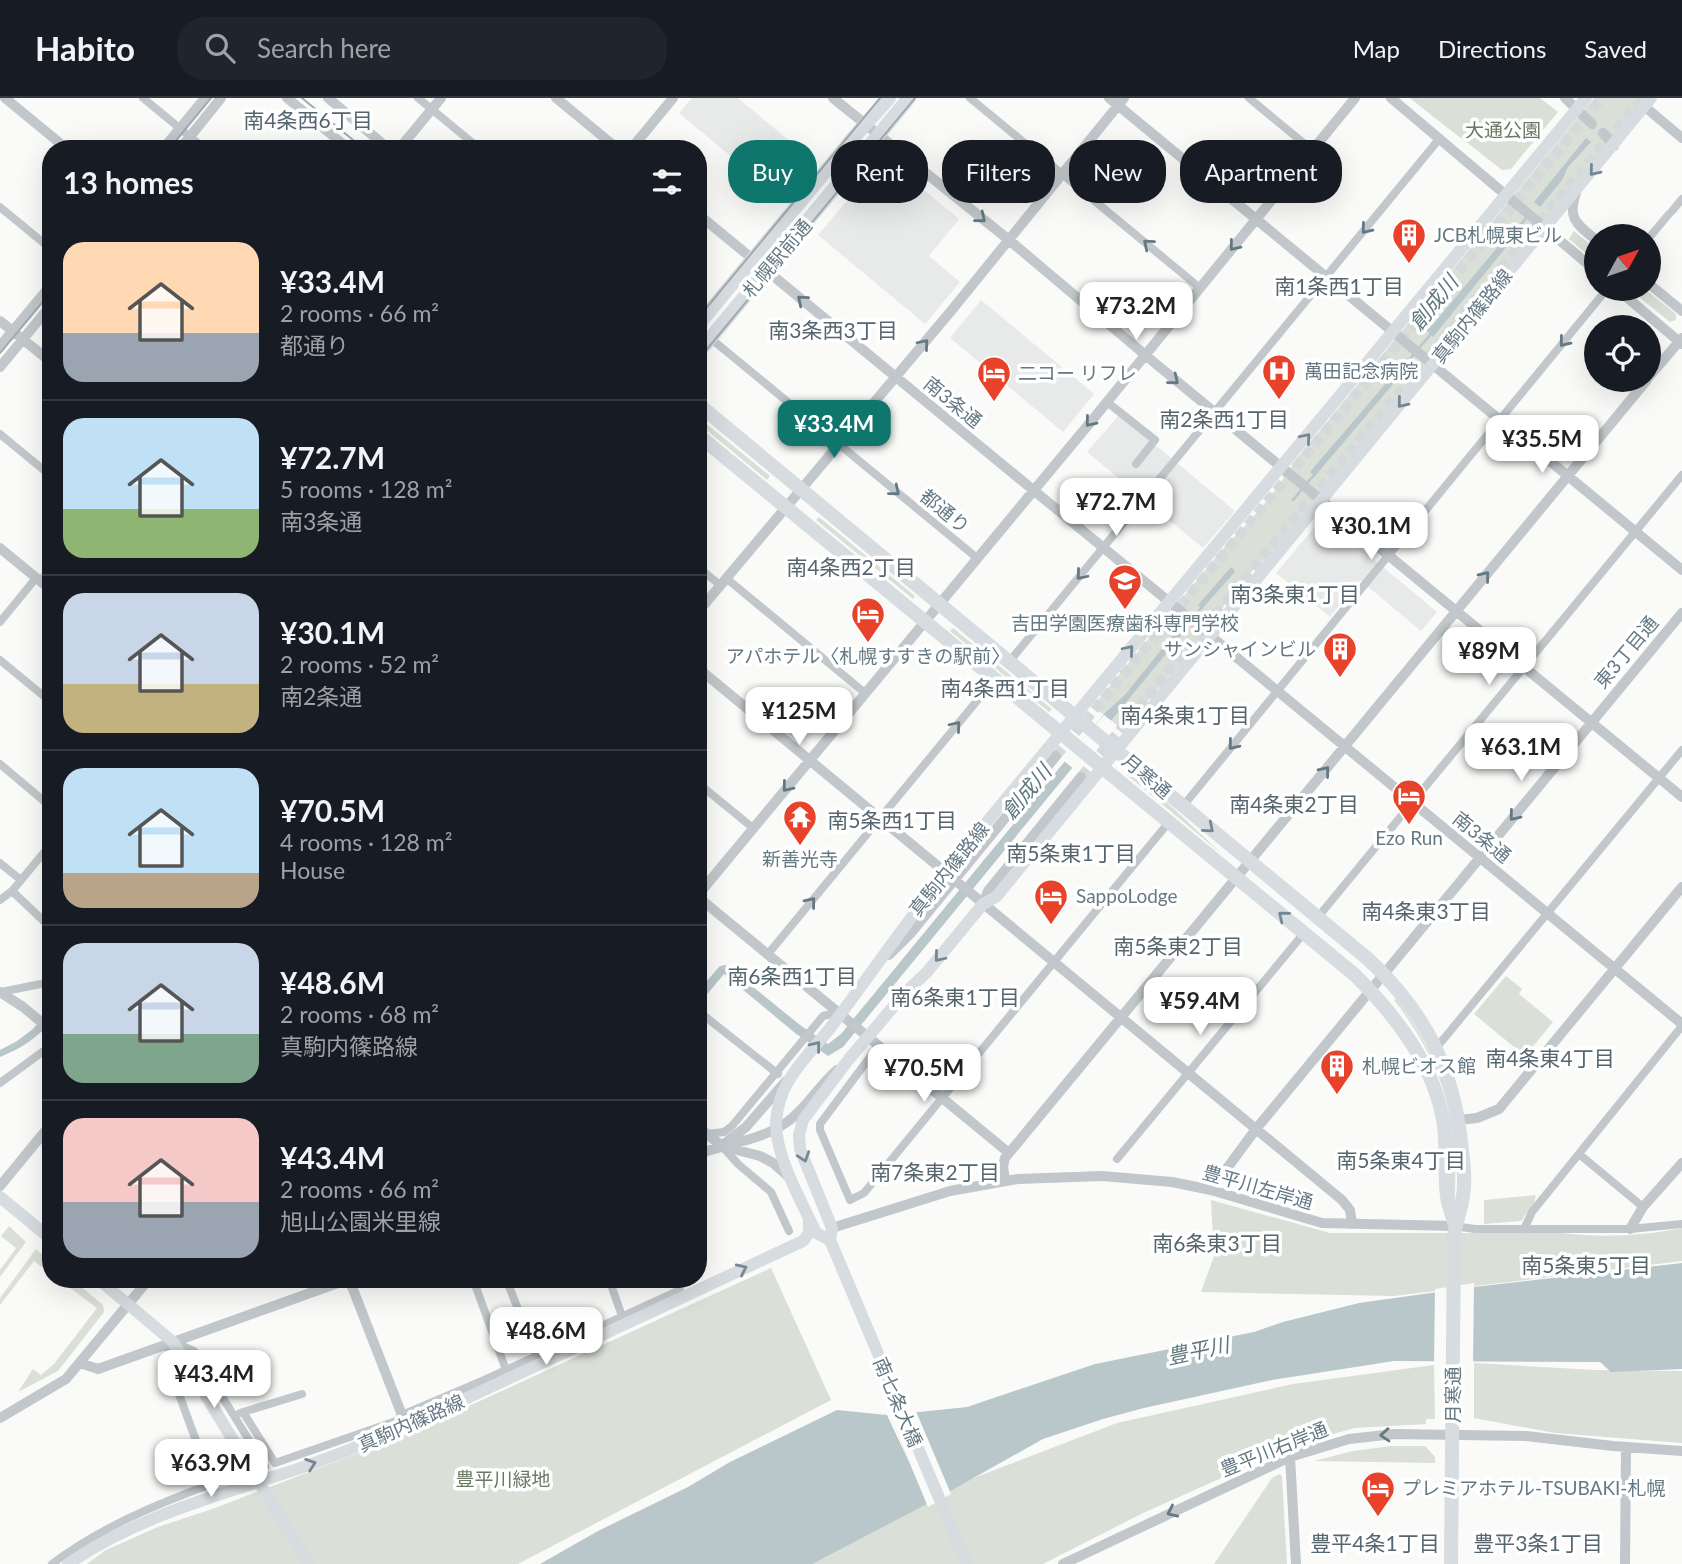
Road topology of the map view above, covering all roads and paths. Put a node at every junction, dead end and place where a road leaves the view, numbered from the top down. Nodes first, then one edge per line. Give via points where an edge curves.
1 (5, 98) edge
2 (143, 98) edge
3 (205, 98) edge
4 (221, 98) edge
5 (287, 98) edge
6 (328, 98) edge
7 (418, 98) edge
8 (440, 98) edge
9 (556, 98) edge
10 (673, 98) edge
11 (833, 98) edge
12 (889, 98) edge
13 (909, 98) edge
14 (970, 98) edge
15 (1249, 98) edge
16 (1355, 98) edge
17 (1391, 98) edge
18 (1565, 98) edge
19 (1117, 100) edge
20 (1648, 102) edge
21 (1582, 103) edge
22 (431, 109) junction
23 (1592, 124) joint
24 (866, 125) junction
25 (180, 129) junction
26 (1603, 133) joint
27 (878, 135) junction
28 (190, 137) junction
29 (1440, 138) junction
30 (1682, 138) edge
31 (56, 140) edge
32 (171, 140) edge
33 (188, 140) edge
34 (194, 140) edge
35 (338, 140) edge
36 (378, 140) edge
37 (406, 140) edge
38 (469, 140) edge
39 (607, 140) edge
40 (638, 140) edge
41 (1300, 140) edge
42 (1320, 140) edge
43 (1614, 146) junction
44 (1063, 174) junction
45 (1576, 193) junction
46 (1506, 195) junction
47 (1682, 199) edge
48 (1268, 203) edge
49 (0, 207) edge
50 (1255, 219) junction
51 (707, 221) edge
52 (1661, 224) edge
53 (1544, 228) junction
54 (1584, 229) edge
55 (1009, 240) junction
56 (42, 242) edge
57 (753, 259) junction
58 (1584, 261) edge
59 (767, 270) junction
60 (1326, 278) junction
61 (1200, 288) junction
62 (1661, 294) edge
63 (42, 296) edge
64 (1597, 301) edge
65 (1632, 301) edge
66 (1682, 311) edge
67 (707, 315) edge
68 (42, 316) edge
69 (0, 321) edge
70 (12, 331) junction
71 (1394, 332) junction
72 (707, 335) edge
73 (710, 338) junction
74 (23, 339) junction
75 (1681, 341) edge
76 (707, 342) edge
77 (0, 346) edge
78 (42, 355) edge
79 (1145, 355) junction
80 (1661, 364) edge
81 (1433, 365) junction
82 (0, 367) edge
83 (896, 378) junction
84 (1637, 392) edge
85 (1107, 402) junction
86 (707, 412) edge
87 (1215, 413) junction
88 (1500, 420) junction
89 (0, 434) edge
90 (707, 442) edge
91 (839, 445) junction
92 (1136, 464) dead end
93 (1282, 467) junction
94 (42, 469) edge
95 (1682, 475) edge
96 (1567, 476) junction
97 (801, 490) junction
98 (1033, 491) junction
99 (1322, 500) junction
100 (786, 507) junction
101 (1635, 532) junction
102 (0, 548) edge
103 (1104, 548) junction
104 (1389, 556) junction
105 (977, 558) junction
106 (1682, 570) edge
107 (707, 572) edge
108 (42, 578) edge
109 (39, 580) junction
110 (42, 582) edge
111 (723, 582) junction
112 (707, 601) edge
113 (1169, 602) junction
114 (939, 604) junction
115 (1456, 611) junction
116 (1682, 613) edge
117 (925, 621) junction
118 (0, 622) edge
119 (1210, 636) junction
120 (0, 660) edge
121 (1009, 662) junction
122 (1524, 667) junction
123 (707, 675) edge
124 (995, 679) junction
125 (1277, 691) junction
126 (864, 693) junction
127 (42, 695) edge
128 (1075, 716) junction
129 (1591, 722) junction
130 (1061, 733) junction
131 (1344, 746) junction
132 (1116, 750) junction
133 (1682, 750) edge
134 (1056, 756) tunnel mouth
135 (809, 760) junction
136 (0, 765) edge
137 (1102, 767) junction
138 (1081, 776) tunnel mouth
139 (1659, 778) junction
140 (707, 790) edge
141 (1682, 797) edge
142 (42, 800) edge
143 (1413, 803) junction
144 (1183, 806) junction
145 (879, 819) junction
146 (1169, 822) junction
147 (753, 828) junction
148 (42, 855) edge
149 (1480, 858) junction
150 (1250, 861) junction
151 (0, 863) edge
152 (1237, 878) junction
153 (21, 880) junction
154 (954, 880) junction
155 (707, 885) edge
156 (1682, 887) edge
157 (12, 891) junction
158 (0, 900) edge
159 (707, 903) edge
160 (983, 904) junction
161 (1547, 914) junction
162 (1318, 917) junction
163 (42, 919) edge
164 (1304, 933) junction
165 (768, 954) junction
166 (1054, 962) junction
167 (1615, 969) junction
168 (1384, 973) junction
169 (42, 984) edge
170 (1370, 990) junction
171 (0, 992) edge
172 (845, 1016) junction
173 (707, 1018) edge
174 (1121, 1018) junction
175 (42, 1024) edge
176 (1682, 1025) edge
177 (869, 1037) junction
178 (1437, 1047) junction
179 (42, 1052) edge
180 (849, 1059) junction
181 (794, 1072) junction
182 (1188, 1073) junction
183 (778, 1074) junction
184 (0, 1083) edge
185 (942, 1098) junction
186 (1459, 1120) junction
187 (776, 1129) junction
188 (1256, 1129) junction
189 (707, 1130) edge
190 (707, 1133) edge
191 (42, 1139) edge
192 (722, 1146) junction
193 (707, 1151) edge
194 (1009, 1153) junction
195 (1578, 1154) junction
196 (1117, 1159) dead end
197 (1682, 1163) edge
198 (1005, 1181) junction
199 (793, 1182) junction
200 (0, 1186) edge
201 (1211, 1191) junction
202 (0, 1197) edge
203 (1643, 1207) junction
204 (809, 1219) junction
205 (1352, 1224) junction
206 (1682, 1224) edge
207 (1524, 1229) junction
208 (1630, 1229) junction
209 (789, 1231) dead end
210 (42, 1232) edge
211 (1454, 1232) junction
212 (831, 1234) junction
213 (707, 1287) edge
214 (109, 1288) edge
215 (141, 1288) edge
216 (324, 1288) edge
217 (353, 1288) edge
218 (476, 1288) edge
219 (510, 1288) edge
220 (612, 1288) edge
221 (704, 1288) edge
222 (680, 1290) dead end
223 (128, 1304) junction
224 (622, 1315) junction
225 (173, 1342) junction
226 (537, 1356) junction
227 (80, 1363) junction
228 (506, 1370) junction
229 (302, 1394) dead end
230 (238, 1414) junction
231 (402, 1415) junction
232 (0, 1418) edge
233 (1453, 1428) junction
234 (1626, 1448) junction
235 (1682, 1451) edge
236 (1290, 1458) junction
237 (265, 1466) dead end
238 (261, 1485) junction
239 (52, 1564) edge
240 (68, 1564) edge
241 (309, 1564) edge
242 (967, 1564) edge
243 (1063, 1564) edge
244 (1296, 1564) edge
245 (1451, 1564) edge
246 (1625, 1564) edge

1 - 31 street
2 - 25 street
3 - 25 street
4 - 28 street
5 - 35 street
6 - 36 street
7 - 22 street
8 - 22 street
9 - 39 street
10 - 40 street
11 - 24 street
12 - 24 highway, 札幌駅前通
13 - 27 highway, 札幌駅前通
14 - 44 street
15 - 41 street
16 - 42 street
17 - 29 street
18 - 21 street
19 - 44 street
19 - 50 street
20 - 30 street
20 - 43 main road, 真駒内篠路線
21 - 23 street
21 - 46 main road, 真駒内篠路線
22 - 37 street
22 - 38 street
23 - 26 street
24 - 27 street
24 - 57 highway, 札幌駅前通
25 - 28 street
25 - 32 street
26 - 43 street
27 -> 55 street
27 - 59 highway, 札幌駅前通
28 - 33 street
28 - 34 street
29 - 46 street
29 -> 60 street
43 -> 45 main road, 真駒内篠路線
44 - 55 street
61 -> 44 street
45 - 53 main road, 真駒内篠路線
45 - 54 street via 1572,215
46 - 53 street
46 - 71 main road, 真駒内篠路線
47 - 52 street
48 - 50 street
49 - 56 street
50 - 60 street
50 -> 61 street
51 - 57 street, 南3条通
53 - 58 street
53 - 81 main road, 真駒内篠路線
55 - 79 street
83 -> 55 street
57 - 59 street, 南3条通
57 - 67 highway, 札幌駅前通
59 - 73 highway, 札幌駅前通
83 -> 59 street, 南3条通
60 - 71 street
60 - 87 street
61 - 79 street
62 - 66 street
63 - 70 street
64 -> 88 street
65 - 75 street
68 - 74 street
69 - 70 street
70 - 74 street
70 - 77 street
71 - 81 street
93 -> 71 main road, 真駒内篠路線
72 - 73 street, 都通り
73 - 76 highway, 札幌駅前通
73 - 91 street, 都通り
74 - 78 street
74 - 82 street
75 - 80 street
79 - 85 street
79 -> 87 street
81 - 88 street
81 -> 99 main road, 真駒内篠路線
83 - 91 street
83 - 98 street, 南3条通
84 - 96 street
85 - 92 street via 1155,440
85 -> 98 street
86 - 97 highway, 月寒通
87 - 93 street
87 - 103 street
88 - 96 street
88 - 104 street
89 - 94 street
90 - 100 highway, 月寒通
91 - 97 street
91 -> 105 street, 都通り
93 - 99 street
93 - 113 main road, 真駒内篠路線
95 - 101 street
96 - 101 street
115 -> 96 street
97 - 100 street
97 - 114 highway, 月寒通
98 - 103 street, 南3条通
98 - 105 street
99 - 104 street
99 - 119 main road, 真駒内篠路線
100 - 111 street
100 - 117 highway, 月寒通
101 - 106 street
101 - 122 street
102 - 109 street
103 - 113 street, 南3条通
103 -> 121 street
104 - 115 street
104 - 125 street
105 - 114 street
107 - 111 street
108 - 109 street
109 - 110 street
109 - 118 street
111 - 112 street
111 - 126 street
113 - 119 street, 南3条通
128 -> 113 main road, 真駒内篠路線
114 - 117 street
114 - 121 highway, 月寒通
115 - 122 street
115 - 131 street
116 - 129 street, 東3丁目通
117 - 124 highway, 月寒通
117 - 126 street
119 - 125 street, 南3条通
119 - 132 main road, 真駒内篠路線
120 - 127 street
121 - 128 highway, 月寒通
122 - 129 street
122 - 143 street
123 - 135 street
124 - 130 highway, 月寒通
145 -> 124 street
125 - 131 street, 南3条通
125 -> 144 street
126 - 135 street
128 - 130 main road, 真駒内篠路線
128 - 132 highway, 月寒通
129 - 139 street
129 -> 149 street, 東3丁目通
130 - 137 highway, 月寒通
130 - 154 main road, 真駒内篠路線
131 - 143 street, 南3条通
150 -> 131 street
132 - 137 main road, 真駒内篠路線
132 - 144 highway, 月寒通
133 - 139 street
134 - 154 street
135 - 145 street
135 -> 147 street
136 - 142 street
137 - 146 highway, 月寒通
137 - 160 main road, 真駒内篠路線 via 996,897
138 - 160 street via 988,891
139 - 141 street
139 - 161 street
140 - 147 street
143 - 149 street, 南3条通
143 - 162 street
144 -> 150 highway, 月寒通
145 - 154 street
165 -> 145 street
146 - 152 highway, 月寒通
146 - 166 street
147 - 155 street
148 - 153 street
149 - 161 street, 南3条通
149 - 168 street, 東3丁目通
150 - 152 street
150 - 162 highway, 月寒通
151 - 153 street
164 -> 152 highway, 月寒通
152 - 174 street
153 - 157 street
154 - 160 street
154 - 172 main road, 真駒内篠路線 via 902,927
156 - 167 street
157 - 158 street
157 - 163 street
159 - 165 street
160 - 166 street
160 -> 177 main road, 真駒内篠路線
161 - 167 street, 南3条通
161 - 178 street
162 - 168 highway, 月寒通
164 - 170 highway, 月寒通
164 - 182 street
165 - 172 street
166 - 174 street
166 - 185 street
167 - 176 street, 南3条通
167 - 186 street via 1499,1109
168 - 170 street, 東3丁目通
168 - 178 highway, 月寒通
169 - 171 street
170 - 188 street, 東3丁目通
170 - 211 highway, 月寒通 via 1404,1032 1434,1090 1443,1123
171 - 175 street
172 - 177 street
181 -> 172 main road, 真駒内篠路線
172 - 183 street via 823,1016
173 - 183 street
174 - 182 street
174 - 194 street
176 - 195 street
177 - 180 main road, 真駒内篠路線
177 - 185 street
177 - 185 street via 820,1124 850,1200 864,1192
178 - 186 highway, 月寒通
179 - 184 street
180 - 187 street
180 -> 212 main road, 真駒内篠路線 via 806,1115 799,1135
181 - 187 main road, 真駒内篠路線 via 779,1103
181 - 192 street via 746,1127
182 - 188 street
182 - 196 street
183 - 189 street via 732,1126 724,1132
185 - 194 street
186 - 211 highway, 月寒通 via 1463,1195
187 - 192 street
187 - 199 main road, 真駒内篠路線
188 - 201 street, 東3丁目通
188 - 205 street via 1342,1200 1350,1210
190 - 192 street
191 - 200 street
192 - 193 street
192 - 199 street via 766,1160
192 - 209 street via 771,1192
194 - 198 street via 1003,1162
195 - 203 street
195 - 207 street
197 - 203 street
198 - 201 street, 豊平川左岸通 via 1122,1177
198 - 212 street, 豊平川左岸通 via 937,1194
199 - 204 main road, 真駒内篠路線
201 - 205 street, 豊平川左岸通 via 1316,1222
202 - 210 main road
203 - 208 street
204 - 212 main road, 真駒内篠路線 via 816,1233
213 -> 204 main road, 真駒内篠路線 via 803,1241 809,1233
205 - 211 street, 豊平川左岸通
206 - 208 street, 豊平川左岸通
207 - 208 street, 豊平川左岸通
207 - 211 street, 豊平川左岸通
211 - 233 highway, 月寒通
212 - 242 main road, 南七条大橋
214 - 223 main road
215 - 223 street
216 - 225 street
217 - 231 street
218 - 228 street
219 - 226 street
220 - 224 street
238 -> 221 main road, 真駒内篠路線 via 407,1426
222 - 224 street
223 - 225 main road
223 - 227 street
224 - 226 street
225 - 227 street via 99,1368
225 - 230 street via 194,1351
225 - 238 main road
225 - 239 street via 166,1359 212,1483 118,1524
226 - 228 street
227 - 232 street via 66,1379
228 - 231 street
229 - 230 street
230 - 231 street via 275,1463 371,1431
230 - 237 street
233 - 234 street, 豊平川右岸通
233 -> 236 street, 豊平川右岸通 via 1362,1437
233 - 245 highway, 月寒通
234 - 235 street, 豊平川右岸通
234 - 246 street
236 -> 243 street, 豊平川右岸通
236 - 244 street
238 - 240 main road, 真駒内篠路線 via 156,1516
238 - 241 main road

